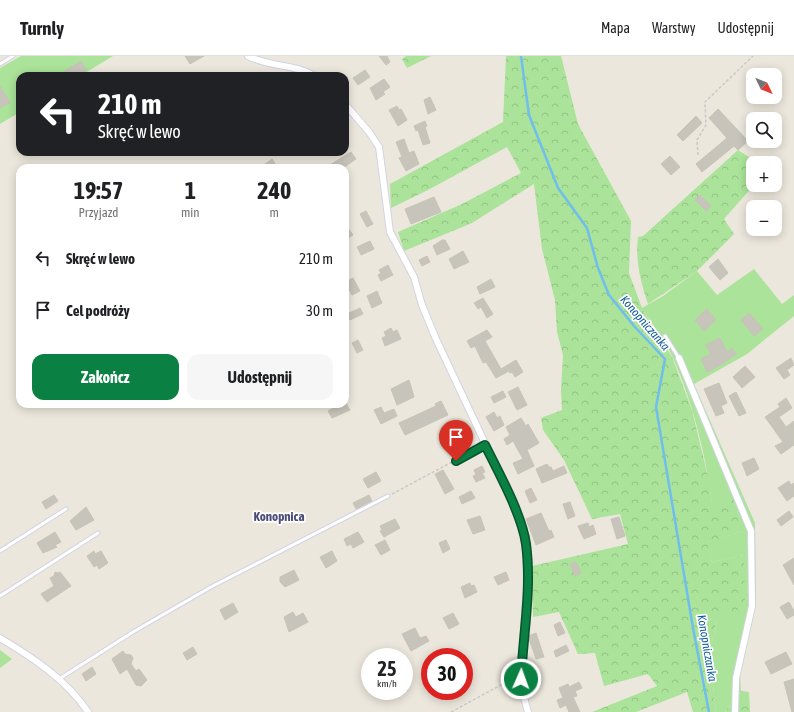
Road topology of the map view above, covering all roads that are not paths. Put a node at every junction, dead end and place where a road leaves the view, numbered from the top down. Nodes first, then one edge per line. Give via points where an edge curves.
1 (13, 56) edge
2 (248, 56) edge
3 (0, 64) edge
4 (307, 72) edge
5 (349, 109) edge
6 (665, 336) dead end
7 (679, 358) joint
8 (485, 445) junction
9 (456, 461) road end
10 (388, 496) road end
11 (66, 509) dead end
12 (98, 533) dead end
13 (0, 552) edge
14 (0, 596) edge
15 (0, 638) edge
16 (58, 680) junction
17 (88, 712) edge
18 (528, 712) edge
19 (735, 712) edge

1 - 3 lane
2 - 4 street via 258,62
5 - 8 street via 379,148 390,232 414,277 436,339
6 - 7 lane
7 - 19 street via 751,531 752,606 736,678
8 - 9 lane
8 - 18 street via 507,490 526,543 527,603 521,675
10 - 16 lane via 211,587 133,632
11 - 13 lane
12 - 14 lane
15 - 16 street
16 - 17 street

